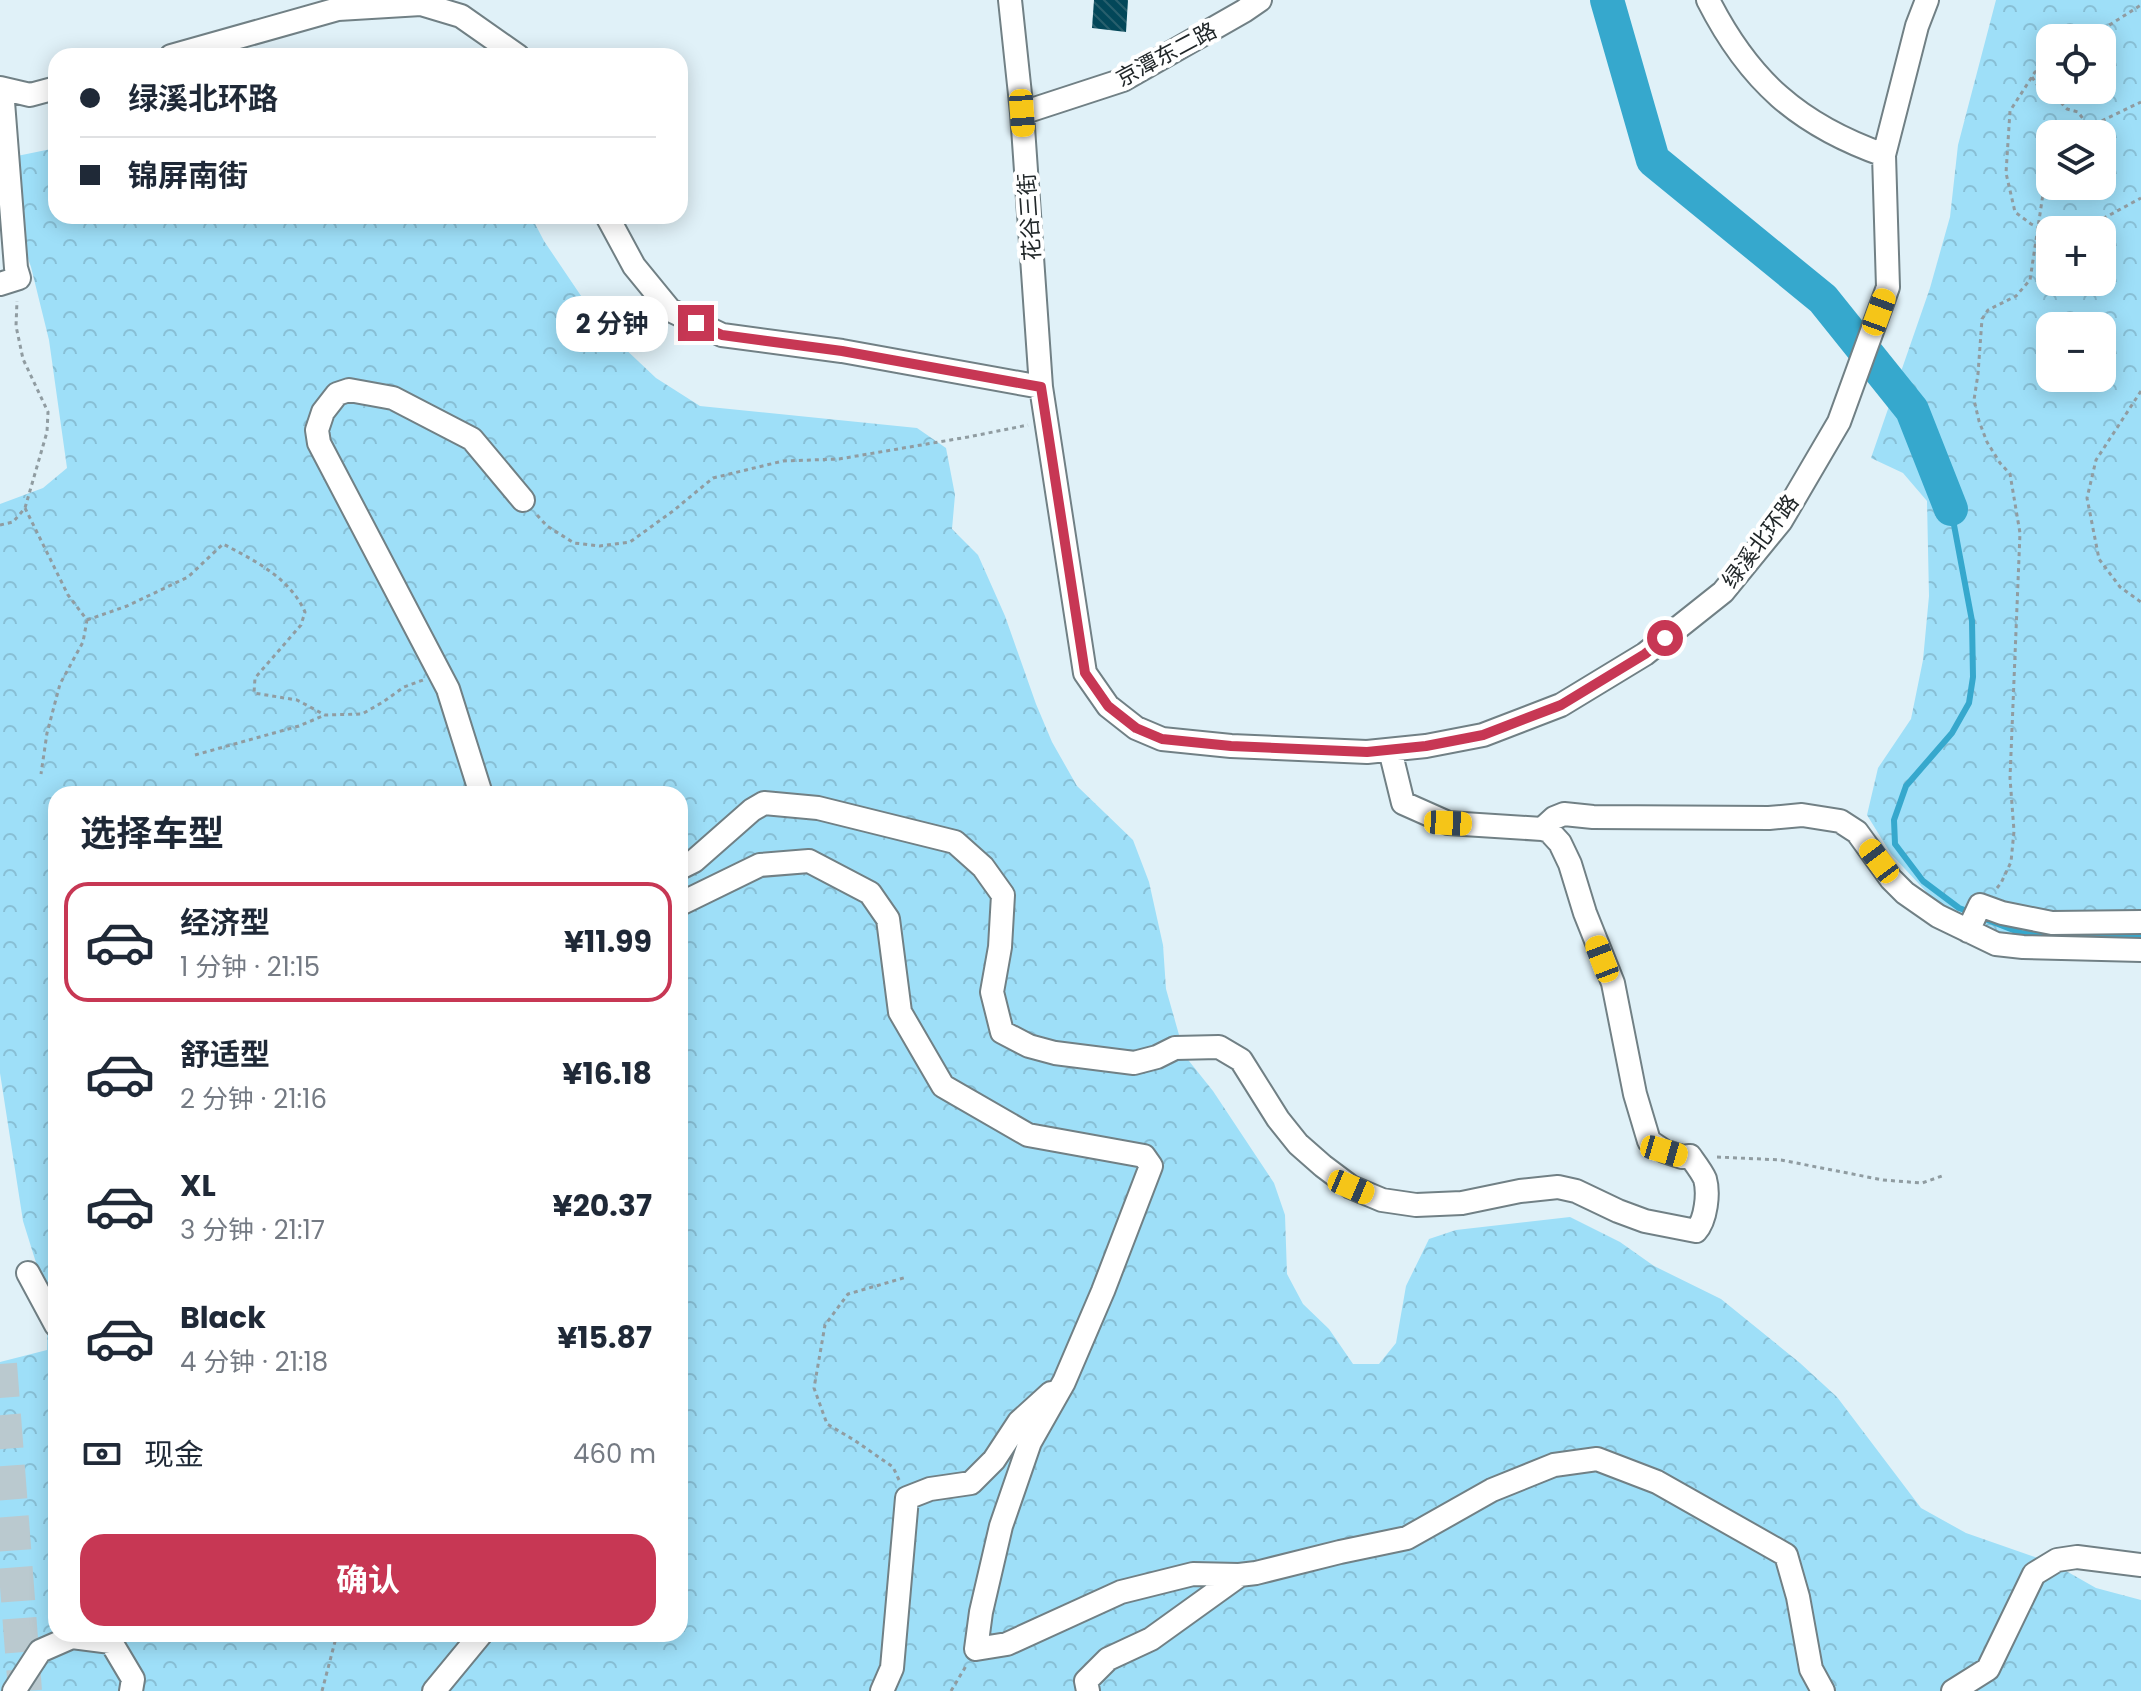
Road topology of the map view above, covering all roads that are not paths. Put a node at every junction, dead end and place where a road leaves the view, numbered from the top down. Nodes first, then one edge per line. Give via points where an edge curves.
1 (1010, 0) edge
2 (1260, 0) edge
3 (1708, 0) edge
4 (1927, 0) edge
5 (199, 48) edge
6 (507, 48) edge
7 (1, 89) edge
8 (48, 90) edge
9 (1022, 113) junction
10 (1884, 155) junction
11 (611, 224) edge
12 (10, 281) edge
13 (1041, 387) junction
14 (523, 500) road end
15 (1390, 750) junction
16 (478, 786) edge
17 (1542, 829) junction
18 (688, 864) edge
19 (688, 900) edge
20 (2141, 922) edge
21 (1969, 929) junction
22 (2141, 950) edge
23 (28, 1273) dead end
24 (48, 1310) edge
25 (1064, 1382) junction
26 (2141, 1565) edge
27 (1240, 1575) junction
28 (61, 1642) edge
29 (114, 1642) edge
30 (474, 1642) edge
31 (14, 1691) edge
32 (131, 1691) edge
33 (434, 1691) edge
34 (882, 1691) edge
35 (1088, 1691) edge
36 (1823, 1691) edge
37 (1953, 1691) edge

1 - 9 street, 花谷三街
2 - 9 street, 京潭东二路 via 1123,80
3 - 10 street via 1750,68 1789,106 1826,130
4 - 10 street, 绿溪北环路
5 - 6 street via 338,9 421,4 461,16
7 - 8 street via 30,95
7 - 12 street via 16,268
9 - 13 street, 花谷三街
10 - 15 street, 绿溪北环路 via 1888,287 1839,422 1781,521 1723,592 1645,654 1561,705 1483,735
11 - 13 street via 634,266 670,310 722,335
13 - 15 street, 绿溪北环路 via 1085,673 1108,706 1136,728 1162,739
14 - 16 street via 472,439 393,398 349,390 337,394 323,412 319,443 448,689
15 - 17 street via 1403,803 1448,823
17 - 18 street via 1560,843 1570,864 1613,983 1649,1141 1664,1151 1690,1156 1705,1179 1704,1216 1696,1231 1645,1221 1558,1187 1462,1203 1382,1200 1351,1187 1298,1144 1241,1060 1219,1047 1175,1048 1134,1063 1055,1053 1002,1032 992,992 1003,895 955,842 818,808 764,803
17 - 21 street via 1564,814 1802,815 1840,821 1857,832 1905,893
19 - 25 street via 760,865 809,861 870,893 888,919 900,1012 943,1086 1028,1135 1144,1156 1151,1166 1140,1200
20 - 21 street via 2052,923 1980,905
21 - 22 street via 1996,944
23 - 24 street
25 - 27 street via 1030,1442 1001,1526 976,1649 1007,1644 1121,1592 1193,1574
25 - 34 street via 1019,1422 971,1483 907,1498 892,1668
26 - 37 street via 2077,1557 2057,1560 2034,1574 1988,1669
27 - 35 street via 1151,1639 1108,1659 1086,1681
27 - 36 street via 1407,1538 1492,1490 1554,1465 1597,1459 1657,1482 1786,1555 1811,1669
28 - 31 street via 40,1651
29 - 32 street via 133,1679
30 - 33 street

